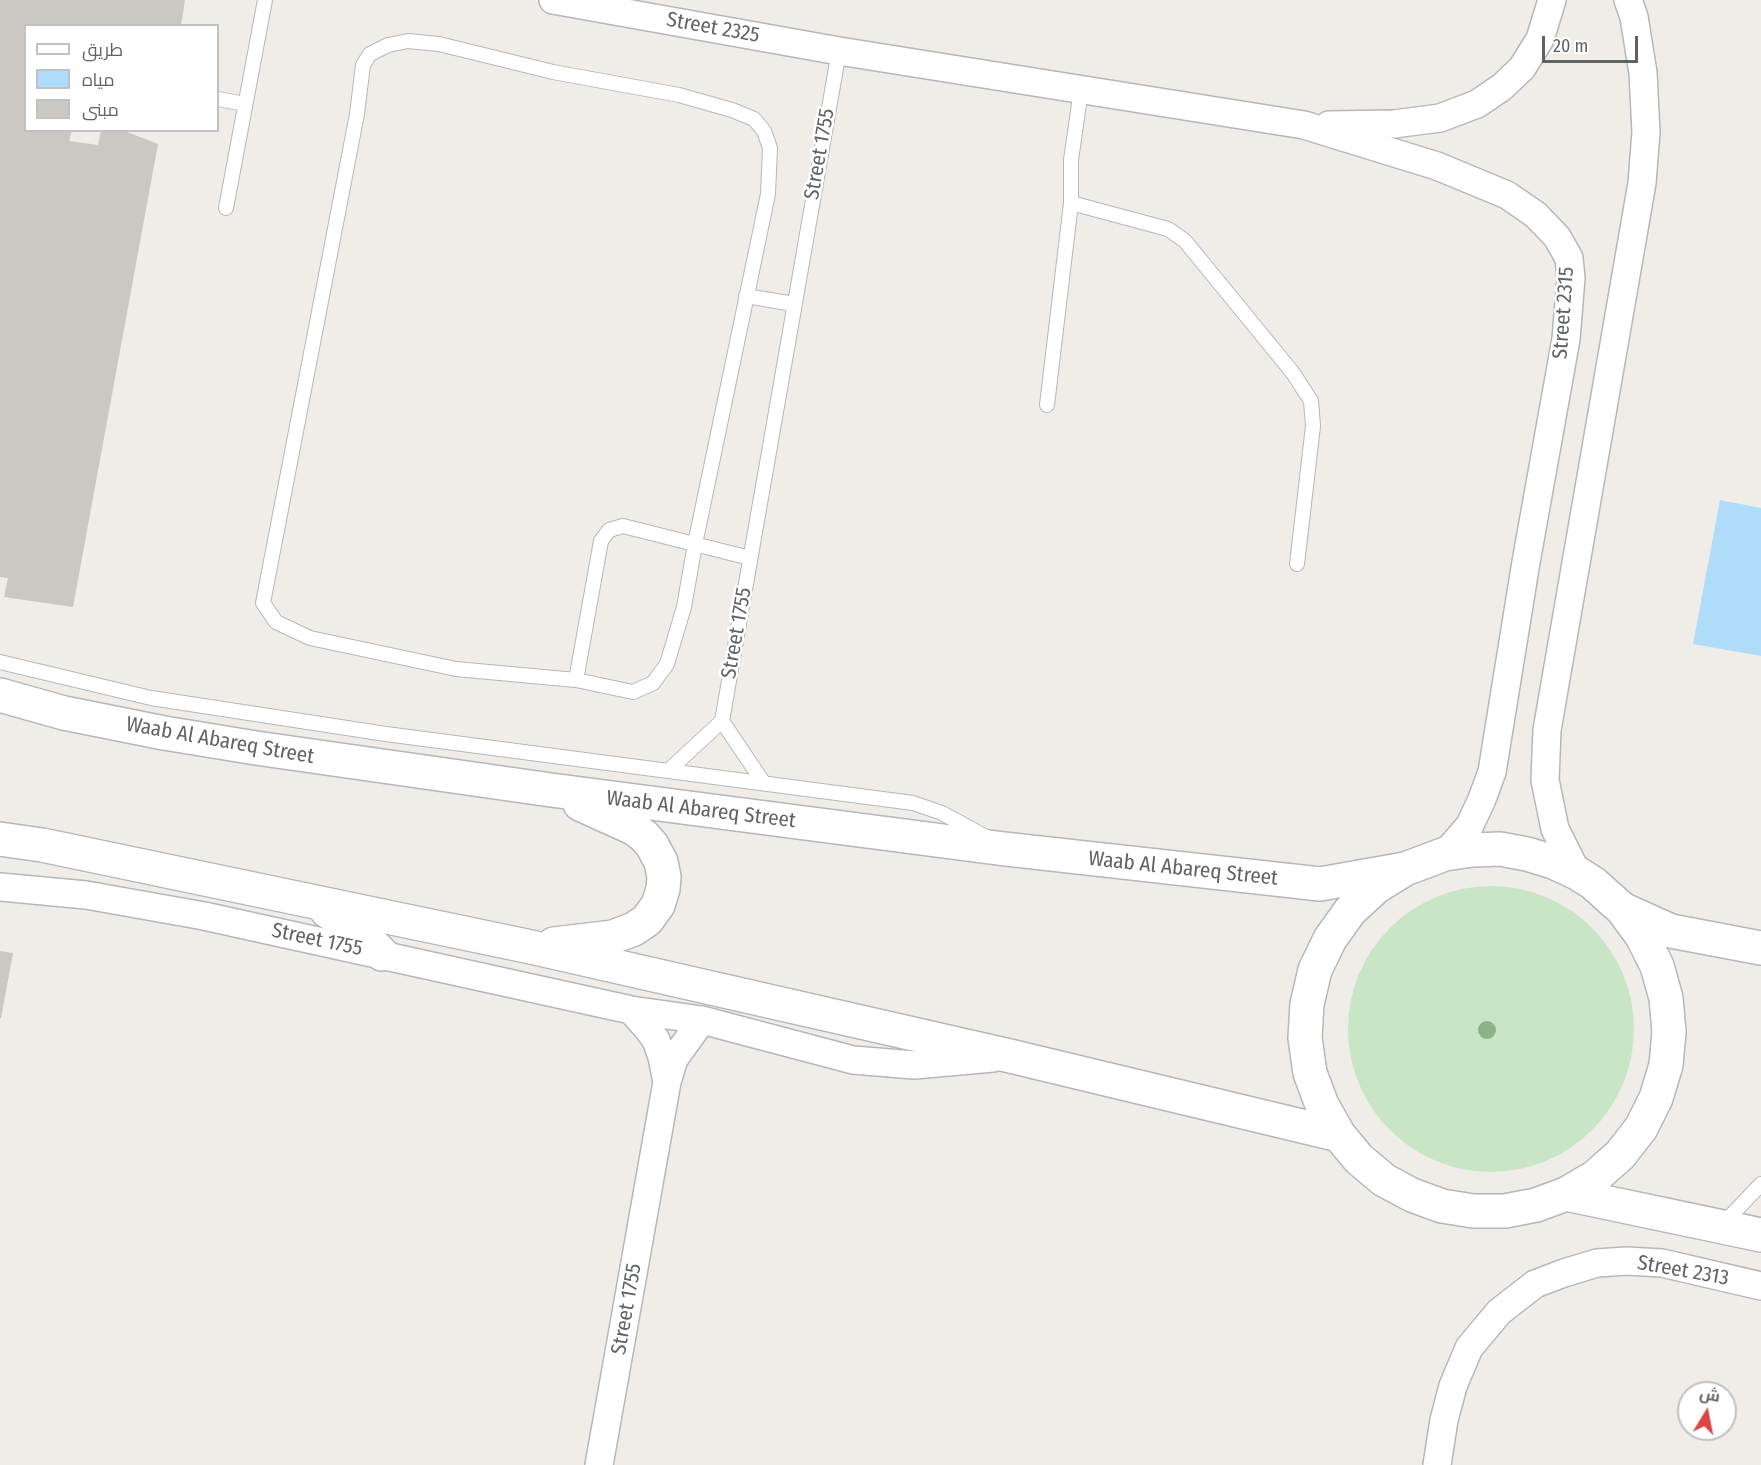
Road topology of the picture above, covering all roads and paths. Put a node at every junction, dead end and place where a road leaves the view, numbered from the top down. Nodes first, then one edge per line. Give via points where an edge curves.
1 (265, 0) edge
2 (553, 0) edge
3 (1552, 0) edge
4 (1628, 0) edge
5 (838, 51) junction
6 (1081, 90) junction
7 (219, 99) edge
8 (245, 104) junction
9 (1304, 125) junction
10 (1071, 203) junction
11 (226, 208) dead end
12 (746, 296) junction
13 (794, 304) junction
14 (1047, 405) dead end
15 (695, 544) junction
16 (750, 558) junction
17 (1297, 564) dead end
18 (0, 662) edge
19 (576, 680) junction
20 (0, 695) edge
21 (722, 722) junction
22 (668, 771) junction
23 (763, 782) junction
24 (551, 790) junction
25 (0, 839) edge
26 (1005, 849) junction
27 (1445, 854) junction
28 (1405, 869) junction
29 (1577, 873) junction
30 (0, 887) edge
31 (307, 899) junction
32 (1622, 909) junction
33 (531, 947) junction
34 (1761, 948) edge
35 (382, 954) junction
36 (631, 1010) junction
37 (702, 1020) junction
38 (1010, 1056) junction
39 (667, 1082) junction
40 (1339, 1135) junction
41 (1761, 1184) edge
42 (1566, 1194) junction
43 (1721, 1227) junction
44 (1761, 1235) edge
45 (1761, 1286) edge
46 (599, 1465) edge
47 (1437, 1465) edge

1 - 8 lane
2 - 5 street, Street 2325
3 - 9 street via 1540,39 1522,68 1477,104 1440,118 1394,124
4 - 29 street via 1643,73 1647,132 1642,183 1546,730 1545,780 1555,829
5 - 6 street
5 - 13 lane, Street 1755
6 - 9 street
6 - 10 lane via 1071,160
7 - 8 lane
8 - 11 lane
9 - 27 street, Street 2315 via 1437,166 1507,195 1536,215 1557,237 1569,258 1566,339 1492,772 1470,825
10 - 14 lane
10 - 17 lane via 1168,229 1185,241 1293,373 1311,401 1313,426
12 - 13 lane
12 - 15 lane
12 - 19 lane via 768,194 770,148 754,119 679,95 553,72 440,44 408,41 388,45 370,54 363,65 357,114 263,603 276,622 310,638 456,669
13 - 16 lane, Street 1755
15 - 16 lane
15 - 19 lane via 684,607 667,664 653,683 633,692
15 - 19 lane via 623,526 609,530 601,541
16 - 21 lane, Street 1755
18 - 22 lane via 151,698
20 - 24 street, Waab Al Abareq Street via 164,733
21 - 22 lane
21 - 23 lane
22 - 23 lane
23 - 26 lane via 913,803 976,830
24 - 26 street, Waab Al Abareq Street
24 - 33 street via 644,836 661,862 663,889 647,920 634,929 613,937
25 - 31 street
26 - 28 street, Waab Al Abareq Street via 1320,884
27 - 28 street
27 - 29 street via 1500,849 1544,859
28 - 40 street via 1376,887 1350,911 1330,939 1307,1004 1305,1038 1310,1072
29 - 32 street
30 - 35 street, Street 1755 via 140,903
31 - 33 street
31 - 35 street via 349,924
32 - 34 street via 1671,931
32 - 42 street via 1657,966 1666,998 1666,1065 1641,1128 1620,1155 1595,1177
33 - 38 street
35 - 36 street, Street 1755
36 - 37 street, Street 1755
36 - 39 street, Street 1755 via 656,1041
37 - 38 street, Street 1755 via 853,1060 914,1065
37 - 39 street, Street 1755 via 674,1059
38 - 40 street
39 - 46 street, Street 1755
40 - 42 street via 1384,1180 1442,1206 1505,1211
41 - 43 lane
42 - 43 street
43 - 44 street
45 - 47 street, Street 2313 via 1662,1263 1627,1261 1597,1263 1535,1284 1499,1312 1469,1348 1453,1386

